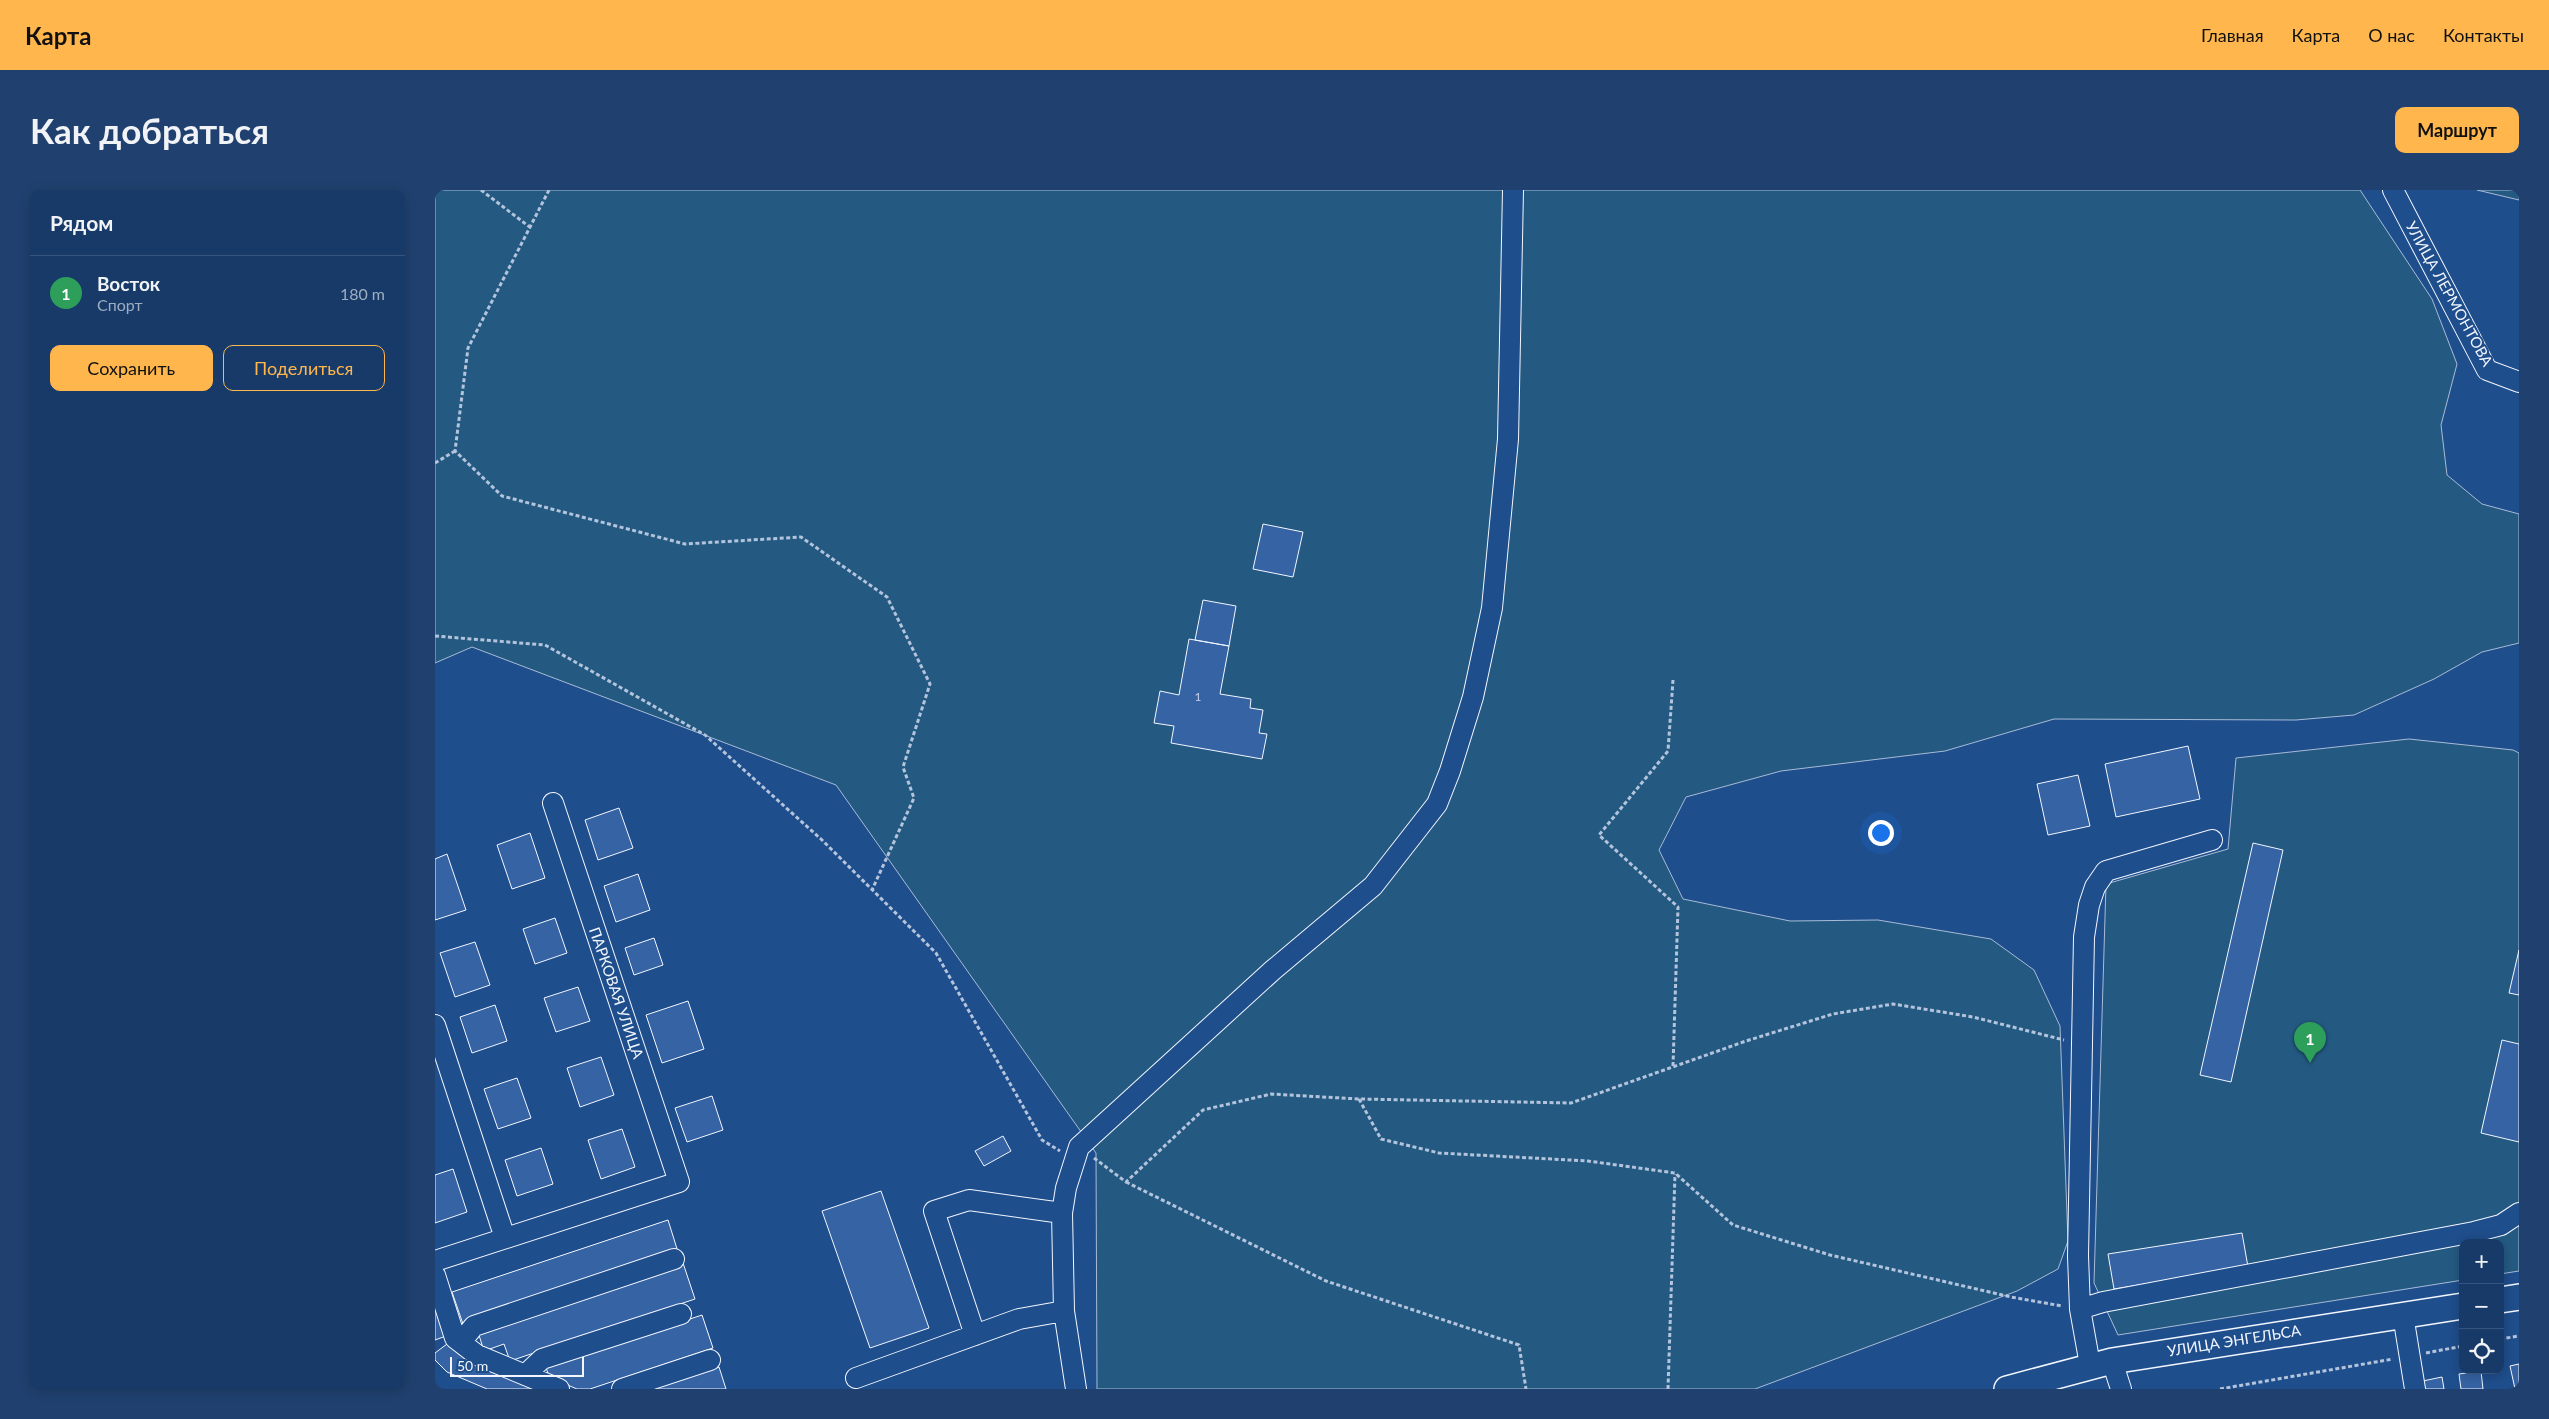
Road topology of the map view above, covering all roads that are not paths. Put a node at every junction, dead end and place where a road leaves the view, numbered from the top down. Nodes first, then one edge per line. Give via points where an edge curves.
1 (1513, 190) edge
2 (2393, 190) edge
3 (2519, 382) edge
4 (553, 803) dead end
5 (2212, 840) dead end
6 (435, 1025) edge
7 (1062, 1213) junction
8 (2519, 1213) edge
9 (505, 1238) junction
10 (674, 1259) dead end
11 (435, 1261) edge
12 (435, 1275) edge
13 (2519, 1297) edge
14 (2504, 1299) edge
15 (2459, 1307) edge
16 (2080, 1309) junction
17 (1063, 1311) junction
18 (681, 1314) dead end
19 (2403, 1315) junction
20 (975, 1335) junction
21 (461, 1342) junction
22 (710, 1360) dead end
23 (2101, 1363) junction
24 (525, 1375) junction
25 (856, 1378) dead end
26 (559, 1389) edge
27 (623, 1389) edge
28 (1076, 1389) edge
29 (2007, 1389) edge
30 (2121, 1389) edge
31 (2415, 1389) edge

1 - 7 street via 1508,439 1492,608 1473,697 1437,804 1373,886 1273,970 1076,1153
2 - 3 street, УЛИЦА ЛЕРМОНТОВА via 2487,370
4 - 9 street, ПАРКОВАЯ УЛИЦА via 679,1182
5 - 16 street via 2106,871 2095,887 2089,905 2084,937 2078,1256
6 - 9 street
7 - 17 street
7 - 20 street via 969,1200 934,1211
8 - 16 street via 2501,1225 2474,1232
9 - 11 street
10 - 21 street via 475,1326
12 - 21 street via 455,1338
13 - 14 main road
15 - 19 main road, УЛИЦА ЭНГЕЛЬСА
16 - 23 street
17 - 20 street via 1019,1319
17 - 28 street
18 - 24 street via 542,1359
19 - 23 main road, УЛИЦА ЭНГЕЛЬСА
19 - 31 street
20 - 25 street
21 - 24 street via 477,1354
22 - 27 street
23 - 29 main road, УЛИЦА ЭНГЕЛЬСА
23 - 30 street
24 - 26 street

